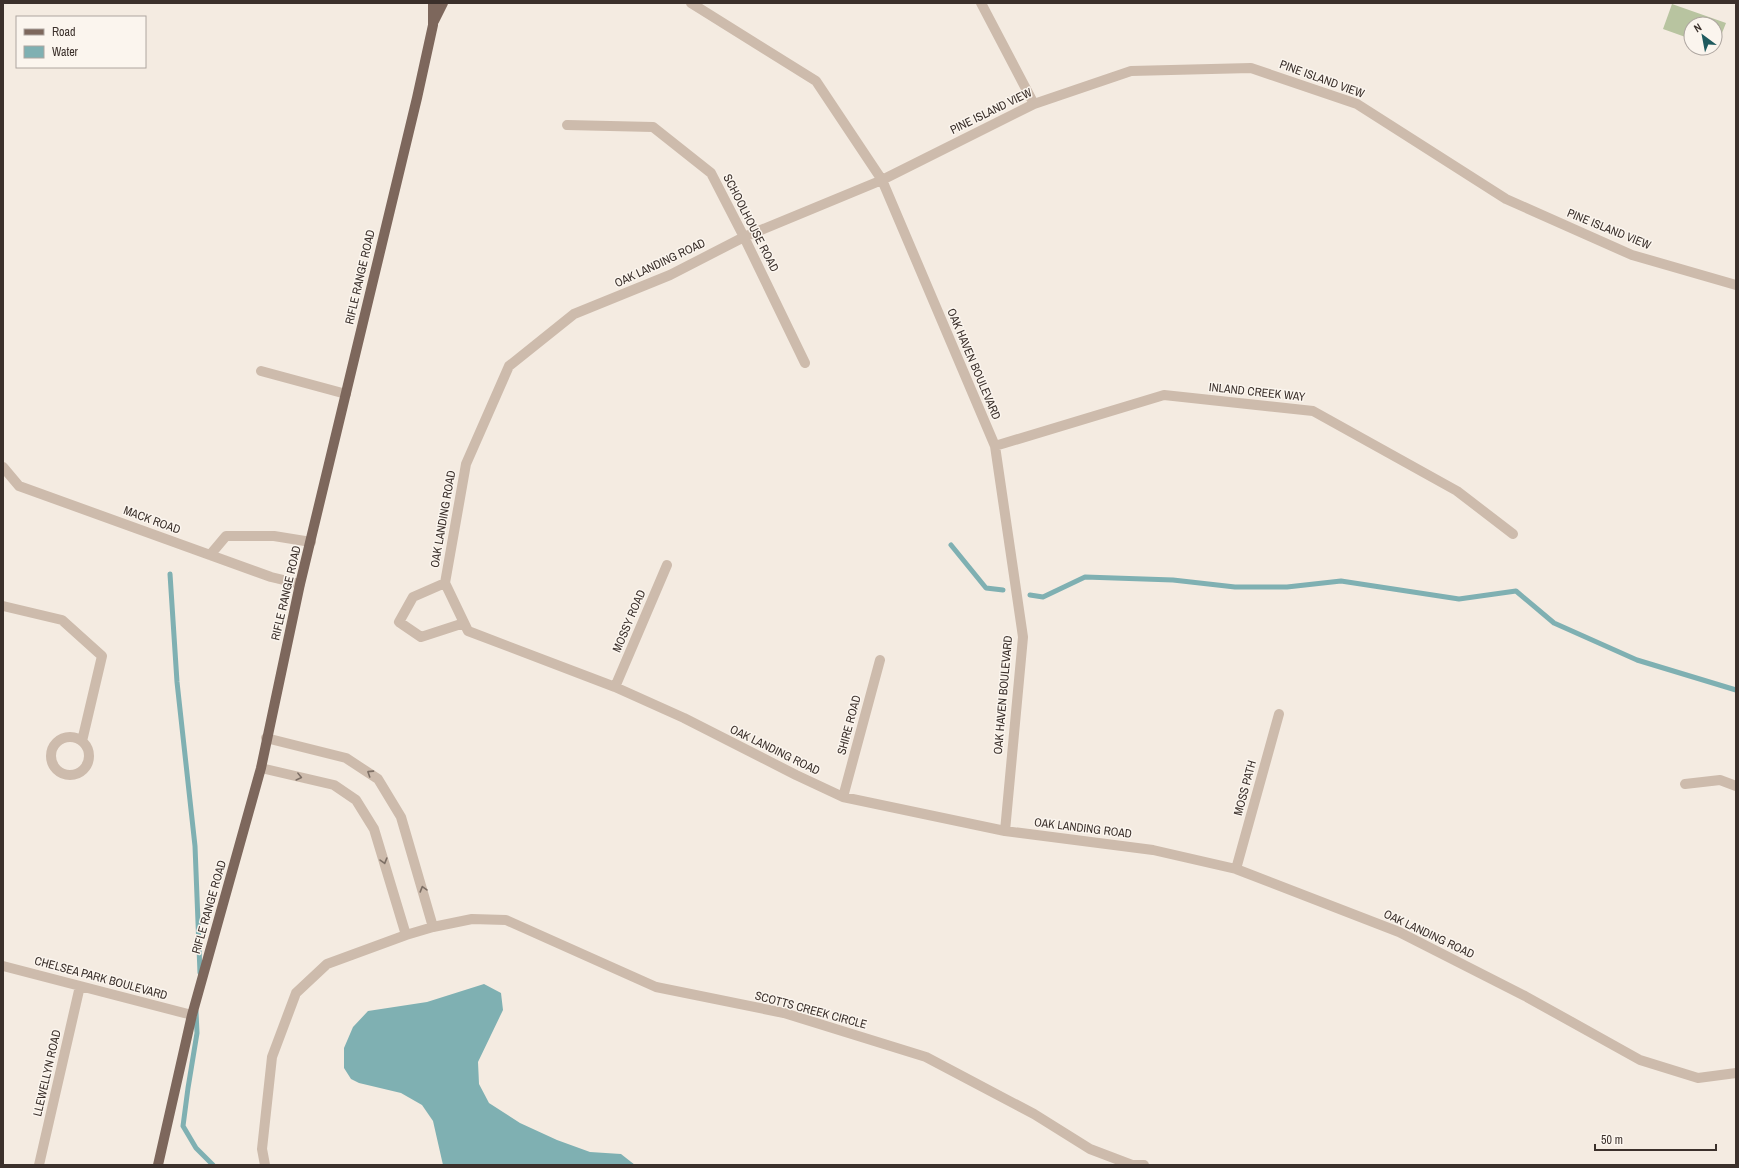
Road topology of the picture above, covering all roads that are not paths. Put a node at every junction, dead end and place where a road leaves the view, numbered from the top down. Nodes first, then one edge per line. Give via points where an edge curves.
1 (433, 3) edge
2 (444, 3) edge
3 (691, 3) edge
4 (981, 3) edge
5 (433, 25) junction
6 (1034, 104) junction
7 (567, 125) dead end
8 (882, 180) junction
9 (744, 237) junction
10 (1736, 285) edge
11 (804, 363) dead end
12 (261, 371) dead end
13 (346, 394) junction
14 (995, 446) junction
15 (3, 467) edge
16 (1513, 534) dead end
17 (311, 542) junction
18 (210, 555) junction
19 (667, 565) dead end
20 (445, 583) junction
21 (300, 584) junction
22 (3, 606) edge
23 (464, 623) junction
24 (880, 660) dead end
25 (616, 687) junction
26 (1279, 714) dead end
27 (266, 738) junction
28 (82, 741) dead end
29 (261, 768) junction
30 (1685, 784) dead end
31 (1736, 786) edge
32 (843, 797) junction
33 (1005, 831) junction
34 (1236, 870) junction
35 (433, 927) junction
36 (406, 935) junction
37 (3, 966) edge
38 (80, 986) junction
39 (192, 1016) junction
40 (1736, 1073) edge
41 (39, 1165) edge
42 (158, 1165) edge
43 (265, 1165) edge
44 (1144, 1165) edge

1 - 5 main road, RIFLE RANGE ROAD
2 - 5 main road, RIFLE RANGE ROAD
3 - 8 street, OAK HAVEN BOULEVARD via 816,81
4 - 6 street
5 - 13 main road, RIFLE RANGE ROAD
6 - 8 street, PINE ISLAND VIEW
6 - 10 street, PINE ISLAND VIEW via 1131,71 1252,68 1357,104 1506,199 1632,255
7 - 9 street, SCHOOLHOUSE ROAD via 653,127 711,173
8 - 9 street, OAK LANDING ROAD
8 - 14 street, OAK HAVEN BOULEVARD
9 - 11 street, SCHOOLHOUSE ROAD
9 - 20 street, OAK LANDING ROAD via 670,274 574,314 509,366 466,464
12 - 13 street
13 - 17 main road, RIFLE RANGE ROAD
14 - 16 street, INLAND CREEK WAY via 1164,395 1313,411 1457,491
14 - 33 street, OAK HAVEN BOULEVARD via 1023,637
15 - 18 street, MACK ROAD via 19,486
17 - 18 street via 274,536 226,536
17 - 21 main road, RIFLE RANGE ROAD
18 - 21 street, MACK ROAD via 271,577
19 - 25 street, MOSSY ROAD
20 - 23 street, OAK LANDING ROAD
20 - 23 street via 413,597 399,622 421,637
21 - 27 main road, RIFLE RANGE ROAD
22 - 28 street via 62,620 102,656
23 - 25 street, OAK LANDING ROAD via 468,631
24 - 32 street, SHIRE ROAD
25 - 32 street, OAK LANDING ROAD
26 - 34 street, MOSS PATH
27 - 29 main road, RIFLE RANGE ROAD
35 -> 27 street via 401,817 378,779 346,758
29 -> 36 street via 334,785 356,800 374,829
29 - 39 main road, RIFLE RANGE ROAD
30 - 31 street via 1720,780
32 - 33 street, OAK LANDING ROAD
33 - 34 street, OAK LANDING ROAD via 1152,850
34 - 40 street, OAK LANDING ROAD via 1399,932 1525,996 1640,1060 1698,1078
35 - 36 street, SCOTTS CREEK CIRCLE
35 - 44 street, SCOTTS CREEK CIRCLE via 472,919 506,920 656,987 784,1013 926,1057 1034,1114 1090,1149 1132,1165
36 - 43 street, SCOTTS CREEK CIRCLE via 327,964 296,993 272,1057 262,1149
37 - 38 street, CHELSEA PARK BOULEVARD
38 - 39 street, CHELSEA PARK BOULEVARD
38 - 41 street, LLEWELLYN ROAD
39 - 42 main road, RIFLE RANGE ROAD

